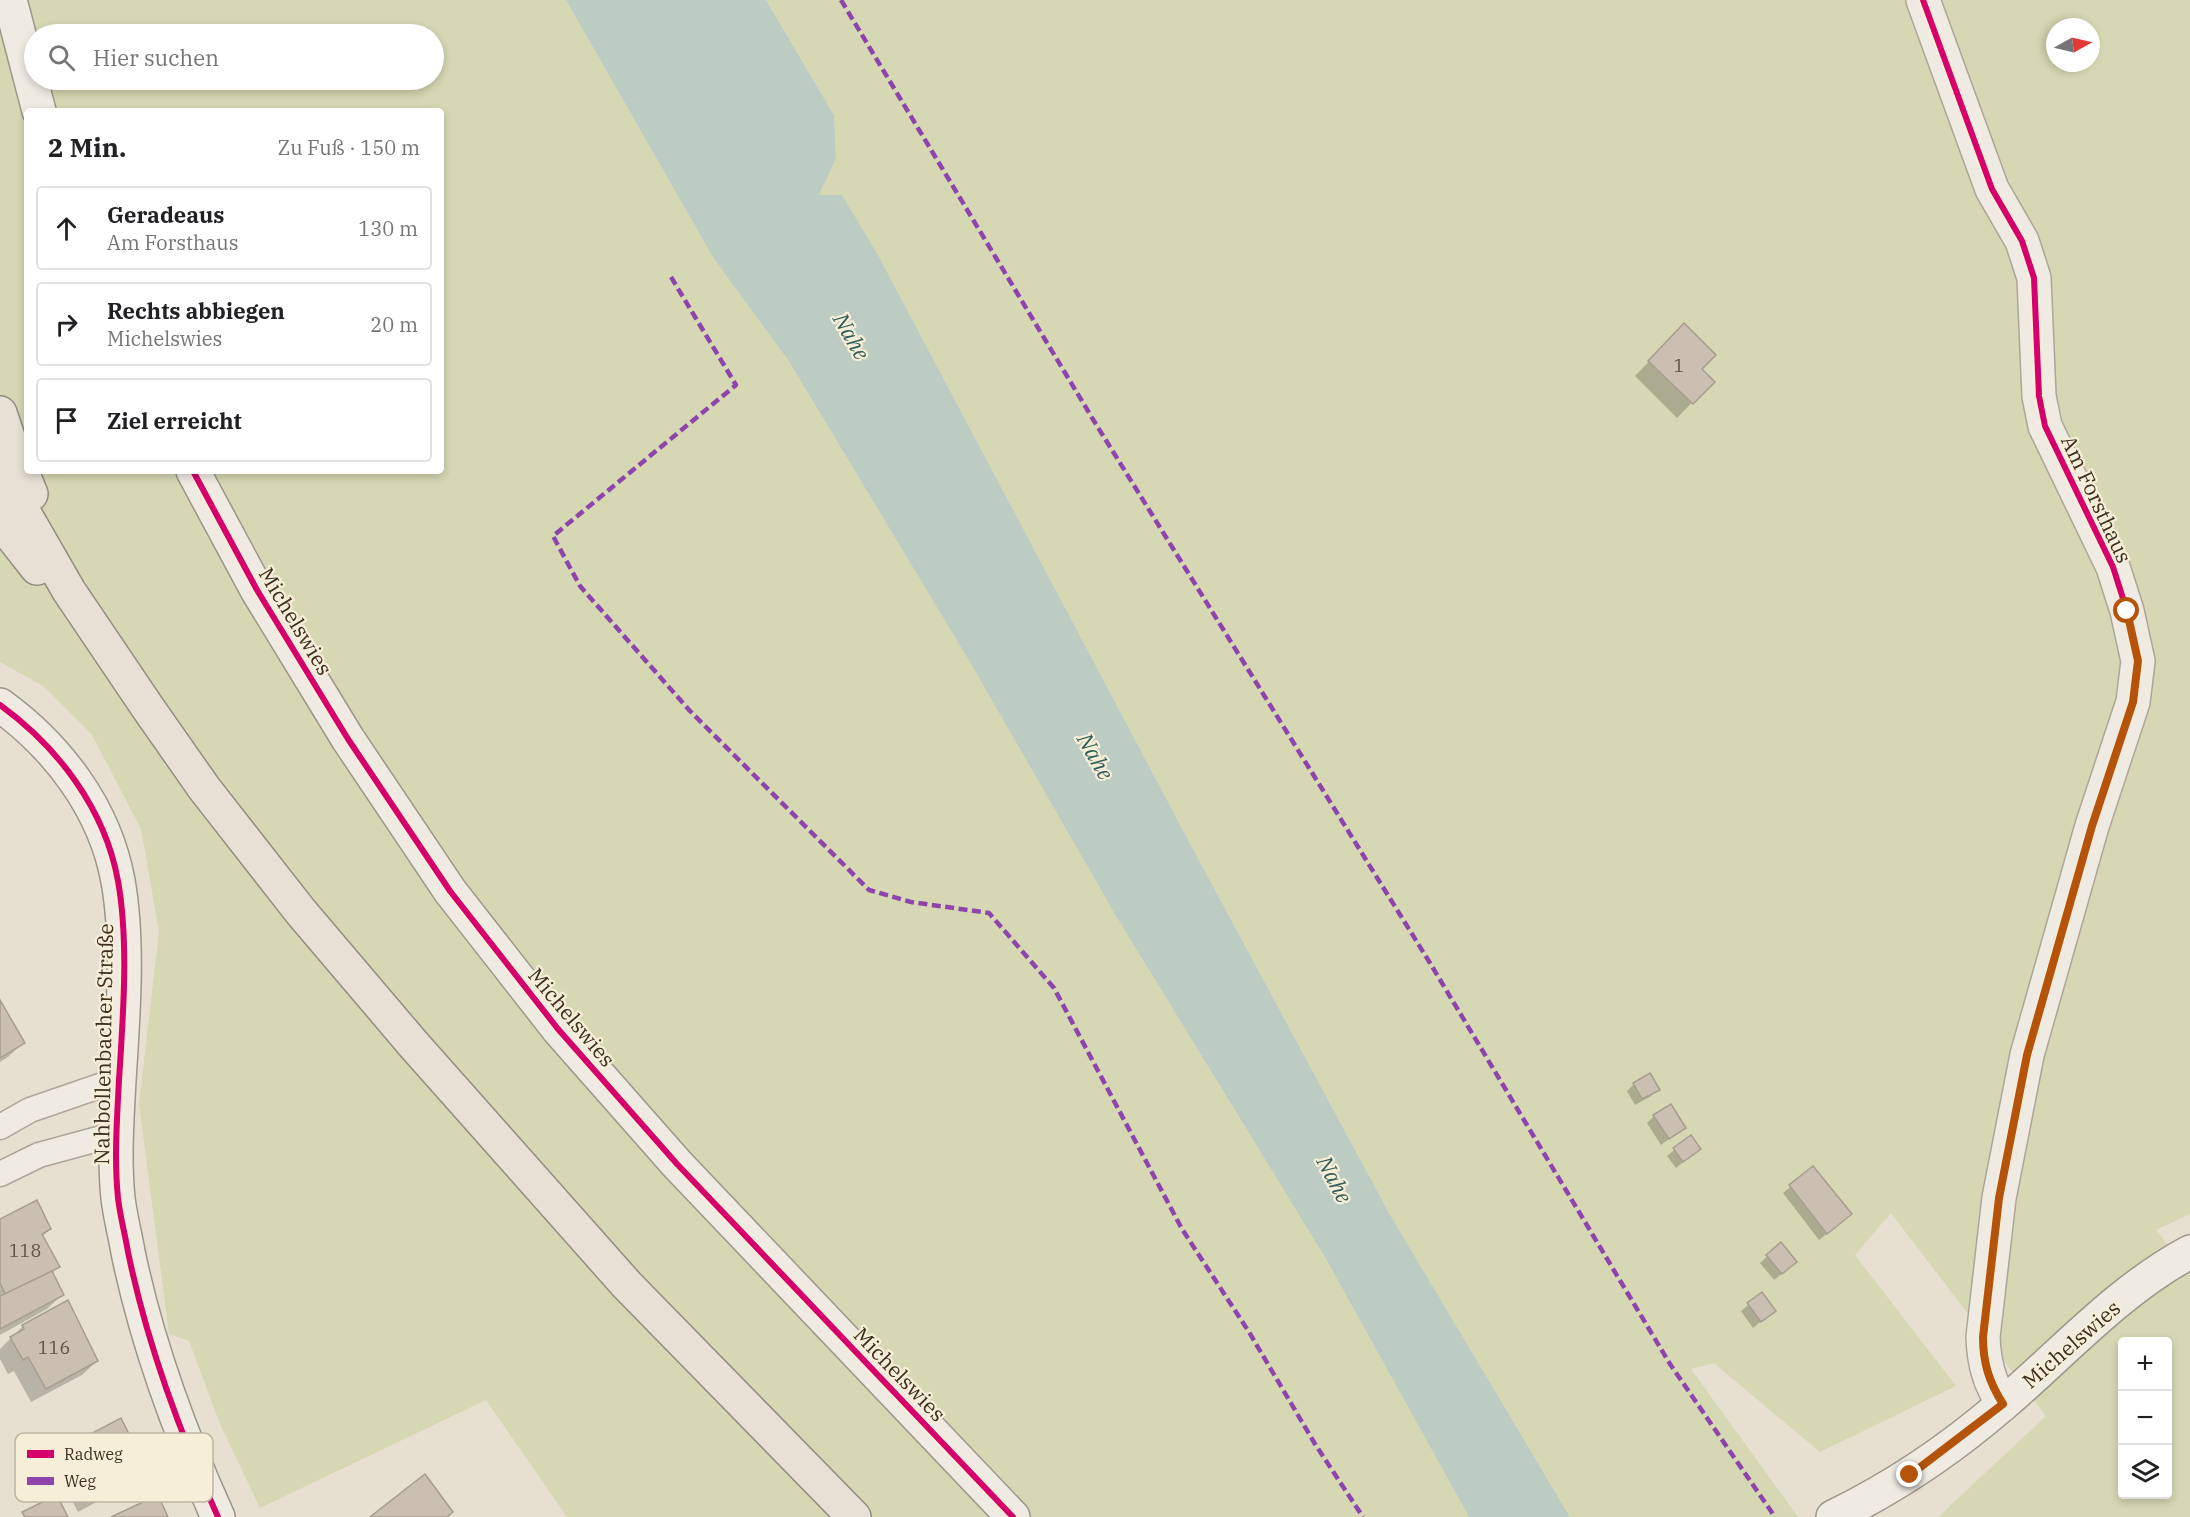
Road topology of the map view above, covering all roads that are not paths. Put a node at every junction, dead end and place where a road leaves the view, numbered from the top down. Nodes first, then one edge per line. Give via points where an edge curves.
1 (10, 0) edge
2 (1923, 0) edge
3 (24, 54) edge
4 (34, 90) edge
5 (38, 108) edge
6 (0, 413) edge
7 (0, 471) edge
8 (196, 474) edge
9 (0, 521) edge
10 (69, 591) junction
11 (0, 705) edge
12 (148, 708) junction
13 (120, 1078) junction
14 (0, 1127) edge
15 (116, 1134) junction
16 (0, 1174) edge
17 (2190, 1252) edge
18 (2003, 1404) junction
19 (182, 1433) edge
20 (212, 1502) edge
21 (218, 1517) edge
22 (854, 1517) edge
23 (1013, 1517) edge
24 (1833, 1517) edge

1 - 3 street
2 - 18 street, Am Forsthaus via 1992,189 2022,242 2034,278 2039,396 2045,426 2113,567 2138,661 2133,702 2027,1055 1999,1198 1983,1356
4 - 5 street
6 - 10 main road
7 - 10 main road
8 - 23 street, Michelswies via 257,590 348,740 450,891 558,1029 677,1164
9 - 12 main road
10 - 12 main road
11 - 13 street, Nahbollenbacher Straße via 47,745 71,774 107,842 118,879 123,918
12 - 22 main road via 210,797 414,1046 627,1285
13 - 14 lane via 30,1110
13 - 15 street, Nahbollenbacher Straße
15 - 16 lane via 39,1155
15 - 19 street, Nahbollenbacher Straße via 118,1198 133,1276 152,1347
17 - 18 street, Michelswies via 2167,1264 2086,1329
18 - 24 street, Michelswies via 1910,1475
20 - 21 street, Nahbollenbacher Straße

